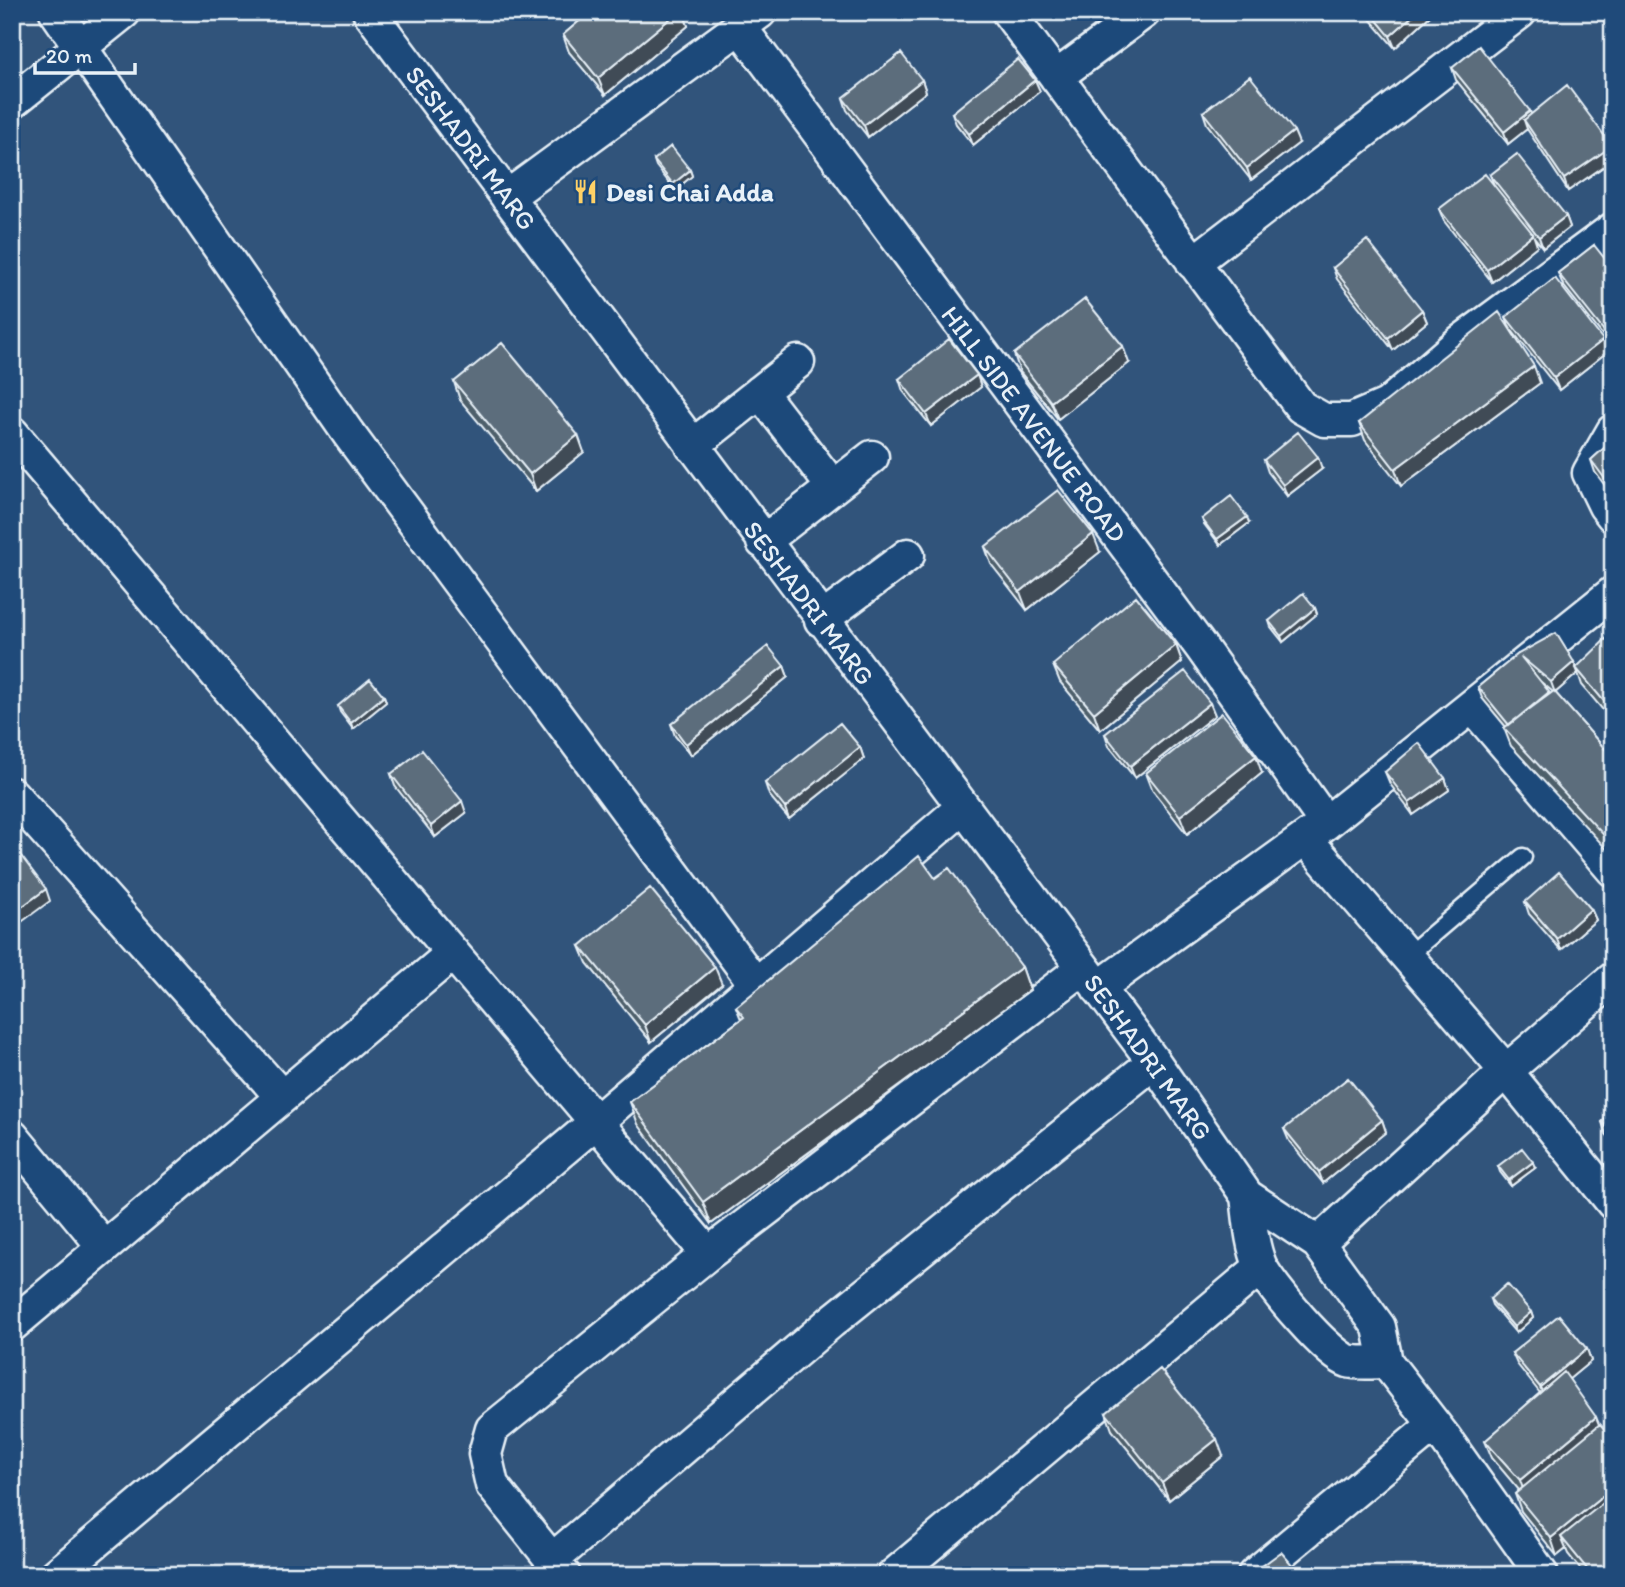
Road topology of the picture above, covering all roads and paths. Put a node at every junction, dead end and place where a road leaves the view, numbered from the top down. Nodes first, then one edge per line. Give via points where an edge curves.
1 (56, 12) edge
2 (124, 12) edge
3 (1008, 12) edge
4 (1143, 12) edge
5 (1520, 12) edge
6 (380, 16) edge
7 (750, 20) edge
8 (82, 47) junction
9 (1056, 77) junction
10 (15, 94) edge
11 (507, 197) junction
12 (1613, 229) edge
13 (1193, 263) junction
14 (798, 362) dead end
15 (760, 392) junction
16 (1613, 431) edge
17 (12, 433) edge
18 (692, 446) junction
19 (872, 457) dead end
20 (833, 487) junction
21 (1613, 516) edge
22 (763, 542) junction
23 (908, 555) dead end
24 (1613, 593) edge
25 (821, 620) junction
26 (1472, 706) junction
27 (12, 794) edge
28 (963, 807) junction
29 (1315, 831) junction
30 (1523, 857) dead end
31 (1613, 870) edge
32 (453, 953) junction
33 (1407, 956) junction
34 (1091, 978) junction
35 (1613, 979) edge
36 (756, 985) junction
37 (1154, 1062) junction
38 (1507, 1071) junction
39 (282, 1097) junction
40 (596, 1122) junction
41 (12, 1136) edge
42 (1247, 1196) junction
43 (1613, 1203) edge
44 (1318, 1242) junction
45 (104, 1247) junction
46 (708, 1254) junction
47 (1261, 1267) junction
48 (12, 1325) edge
49 (1386, 1362) junction
50 (1434, 1424) junction
51 (558, 1568) edge
52 (56, 1575) edge
53 (894, 1575) edge
54 (1254, 1575) edge
55 (1542, 1575) edge

1 - 8 street
2 - 8 street
3 - 9 street
4 - 9 street
5 - 13 street
6 - 11 street, SESHADRI MARG
7 - 11 street
7 - 29 street, HILL SIDE AVENUE ROAD via 1200,647
8 - 10 street
8 - 36 street via 348,433
9 - 13 street
11 - 18 street, SESHADRI MARG
12 - 13 street via 1460,342 1387,405 1352,420 1324,420 1301,407
14 - 15 street
15 - 18 street
15 - 20 street
16 - 21 street via 1589,472
17 - 32 street
18 - 22 street, SESHADRI MARG
19 - 20 street
20 - 22 street
22 - 25 street, SESHADRI MARG
23 - 25 street
24 - 26 street
25 - 28 street, SESHADRI MARG
26 - 29 street
26 - 31 street
27 - 39 street
28 - 34 street, SESHADRI MARG
28 - 36 street
29 - 33 street, HILL SIDE AVENUE ROAD
29 - 34 street
30 - 33 lane
32 - 39 street
32 - 40 street
33 - 38 street, HILL SIDE AVENUE ROAD
34 - 37 street, SESHADRI MARG
34 - 46 street
35 - 38 street
36 - 40 street
37 - 42 street, SESHADRI MARG
37 - 51 street via 831,1322
38 - 43 street, HILL SIDE AVENUE ROAD
38 - 44 street
39 - 45 street
40 - 46 street
40 - 52 street
41 - 45 street
42 - 44 street, SESHADRI MARG
42 - 47 street, SESHADRI MARG via 1252,1240
44 - 49 street, SESHADRI MARG via 1379,1328
45 - 48 street
46 - 51 street via 492,1429 485,1454 492,1485
47 - 49 street, SESHADRI MARG via 1279,1295 1347,1361
47 - 53 street
49 - 50 street, SESHADRI MARG
50 - 54 street
50 - 55 street, SESHADRI MARG

